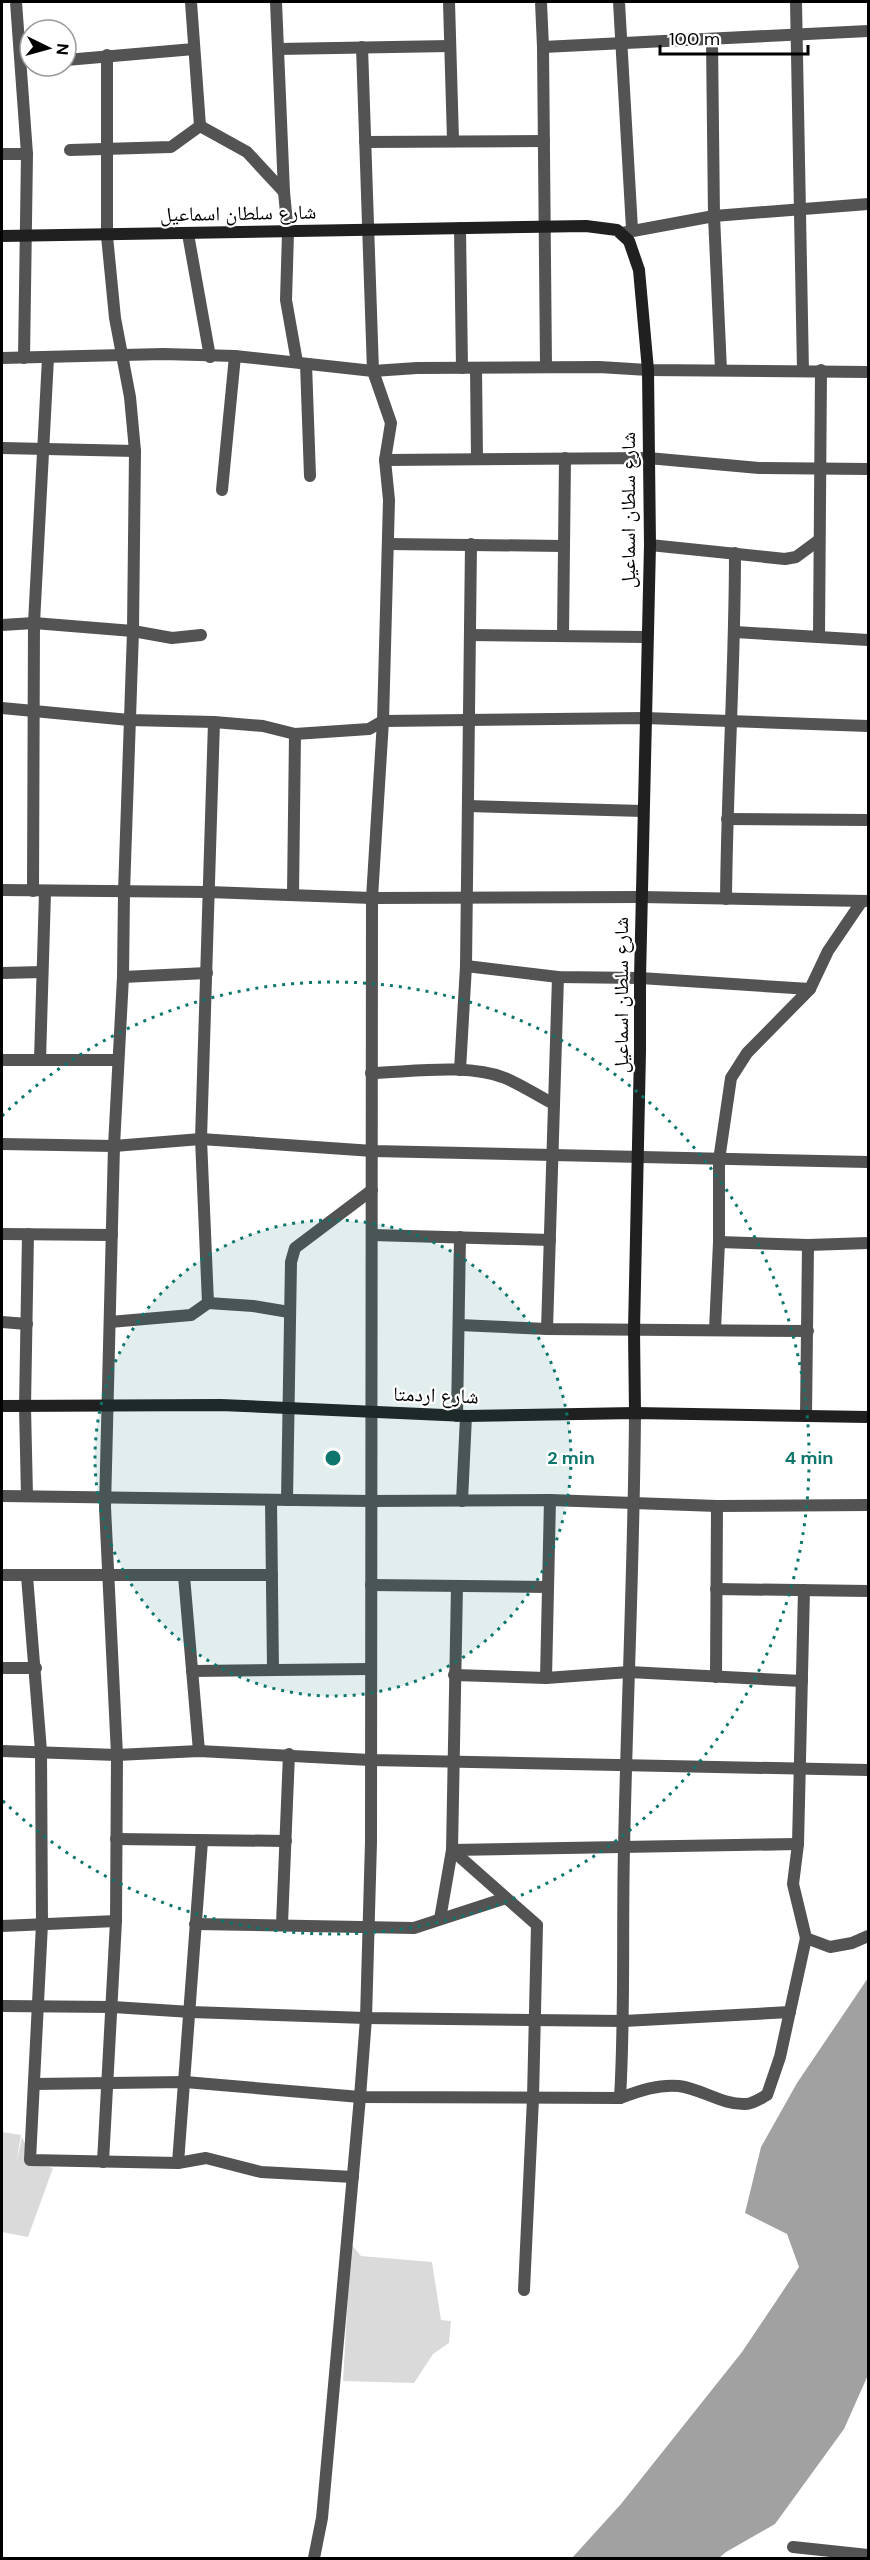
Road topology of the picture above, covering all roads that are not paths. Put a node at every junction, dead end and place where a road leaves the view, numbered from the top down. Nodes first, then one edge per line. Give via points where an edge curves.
1 (16, 2) edge
2 (191, 2) edge
3 (276, 2) edge
4 (449, 2) edge
5 (541, 2) edge
6 (619, 2) edge
7 (796, 2) edge
8 (18, 18) edge
9 (868, 32) edge
10 (797, 34) junction
11 (712, 40) junction
12 (620, 45) junction
13 (450, 46) junction
14 (362, 47) junction
15 (543, 47) junction
16 (194, 49) junction
17 (278, 49) junction
18 (107, 55) junction
19 (78, 59) edge
20 (25, 78) edge
21 (200, 126) junction
22 (453, 140) junction
23 (365, 141) junction
24 (544, 141) junction
25 (70, 150) dead end
26 (106, 150) junction
27 (2, 154) edge
28 (27, 154) junction
29 (284, 192) junction
30 (868, 204) edge
31 (800, 211) junction
32 (714, 216) junction
33 (546, 226) junction
34 (460, 228) junction
35 (370, 230) junction
36 (627, 231) junction
37 (288, 233) junction
38 (188, 234) junction
39 (2, 236) edge
40 (26, 236) junction
41 (107, 236) junction
42 (123, 355) junction
43 (235, 356) junction
44 (210, 357) junction
45 (2, 358) edge
46 (24, 358) junction
47 (48, 358) junction
48 (302, 363) junction
49 (546, 367) junction
50 (462, 368) junction
51 (476, 368) junction
52 (648, 370) junction
53 (721, 370) junction
54 (821, 370) junction
55 (373, 371) junction
56 (803, 371) junction
57 (868, 372) edge
58 (2, 448) edge
59 (42, 450) junction
60 (135, 451) junction
61 (565, 458) junction
62 (648, 458) junction
63 (477, 459) junction
64 (385, 460) junction
65 (822, 469) junction
66 (868, 469) edge
67 (310, 476) dead end
68 (222, 490) dead end
69 (819, 540) junction
70 (388, 544) junction
71 (471, 544) junction
72 (650, 545) junction
73 (563, 546) junction
74 (735, 553) junction
75 (34, 623) junction
76 (2, 625) edge
77 (133, 631) junction
78 (735, 632) junction
79 (201, 635) dead end
80 (470, 635) junction
81 (563, 636) junction
82 (819, 636) junction
83 (646, 637) junction
84 (868, 640) edge
85 (2, 708) edge
86 (33, 710) junction
87 (645, 718) junction
88 (129, 720) junction
89 (732, 720) junction
90 (383, 721) junction
91 (468, 721) junction
92 (214, 722) junction
93 (868, 726) edge
94 (295, 734) junction
95 (468, 806) junction
96 (643, 811) junction
97 (727, 819) junction
98 (868, 820) edge
99 (2, 890) edge
100 (39, 891) junction
101 (124, 892) junction
102 (209, 892) junction
103 (293, 895) junction
104 (467, 897) junction
105 (642, 897) junction
106 (372, 898) junction
107 (726, 899) junction
108 (865, 901) edge
109 (466, 966) junction
110 (42, 972) junction
111 (2, 973) edge
112 (207, 973) junction
113 (123, 977) junction
114 (558, 977) junction
115 (640, 978) junction
116 (810, 989) junction
117 (2, 1059) edge
118 (40, 1060) junction
119 (117, 1060) junction
120 (460, 1070) junction
121 (371, 1073) junction
122 (554, 1104) junction
123 (201, 1139) junction
124 (2, 1144) edge
125 (114, 1146) junction
126 (372, 1151) junction
127 (552, 1155) junction
128 (638, 1157) junction
129 (719, 1160) junction
130 (868, 1162) edge
131 (372, 1190) junction
132 (2, 1234) edge
133 (28, 1234) junction
134 (112, 1234) junction
135 (372, 1235) junction
136 (460, 1237) junction
137 (550, 1240) junction
138 (719, 1242) junction
139 (868, 1243) edge
140 (807, 1245) junction
141 (208, 1303) junction
142 (289, 1311) junction
143 (2, 1322) edge
144 (110, 1322) junction
145 (27, 1324) junction
146 (459, 1325) junction
147 (547, 1329) junction
148 (634, 1330) junction
149 (715, 1330) junction
150 (808, 1331) junction
151 (108, 1404) junction
152 (2, 1406) edge
153 (25, 1407) junction
154 (287, 1408) junction
155 (371, 1412) junction
156 (635, 1413) junction
157 (461, 1416) junction
158 (806, 1416) junction
159 (868, 1418) edge
160 (2, 1496) edge
161 (27, 1496) junction
162 (106, 1497) junction
163 (271, 1500) junction
164 (286, 1500) junction
165 (550, 1500) junction
166 (462, 1501) junction
167 (371, 1502) junction
168 (634, 1505) junction
169 (868, 1505) edge
170 (717, 1506) junction
171 (2, 1575) edge
172 (184, 1575) junction
173 (272, 1575) junction
174 (27, 1576) junction
175 (108, 1576) junction
176 (371, 1585) junction
177 (457, 1586) junction
178 (548, 1587) junction
179 (716, 1589) junction
180 (804, 1590) junction
181 (868, 1591) edge
182 (2, 1668) edge
183 (36, 1668) junction
184 (370, 1669) junction
185 (273, 1670) junction
186 (192, 1671) junction
187 (630, 1672) junction
188 (454, 1675) junction
189 (716, 1677) junction
190 (546, 1678) junction
191 (802, 1681) junction
192 (2, 1751) edge
193 (41, 1751) junction
194 (199, 1752) junction
195 (289, 1754) junction
196 (117, 1755) junction
197 (370, 1760) junction
198 (454, 1762) junction
199 (627, 1765) junction
200 (801, 1768) junction
201 (868, 1770) edge
202 (117, 1839) junction
203 (202, 1841) junction
204 (286, 1841) junction
205 (798, 1844) junction
206 (624, 1848) junction
207 (452, 1850) junction
208 (506, 1898) junction
209 (440, 1919) junction
210 (116, 1921) junction
211 (42, 1924) junction
212 (195, 1924) junction
213 (282, 1924) junction
214 (2, 1926) edge
215 (368, 1926) junction
216 (868, 1936) edge
217 (806, 1938) junction
218 (2, 2006) edge
219 (38, 2006) junction
220 (113, 2007) junction
221 (190, 2012) junction
222 (790, 2012) junction
223 (366, 2018) junction
224 (535, 2020) junction
225 (624, 2021) junction
226 (185, 2082) junction
227 (109, 2083) junction
228 (34, 2084) junction
229 (360, 2097) junction
230 (533, 2098) junction
231 (620, 2098) junction
232 (103, 2162) junction
233 (178, 2163) junction
234 (353, 2177) junction
235 (524, 2290) dead end
236 (794, 2547) dead end
237 (868, 2555) edge
238 (314, 2559) edge

1 - 8 street
2 - 16 street
3 - 17 street
4 - 13 street
5 - 15 street
6 - 12 street
7 - 10 street
9 - 10 street
10 - 11 street
10 - 31 street
11 - 12 street
11 - 32 street
12 - 15 street
12 - 36 street
13 - 14 street
13 - 22 street
14 - 17 street
14 - 23 street
15 - 24 street
16 - 18 street
16 - 21 street
17 - 29 street
18 - 19 street
18 - 26 street
20 - 28 street
21 - 26 street via 171,147
21 - 29 street via 247,152
22 - 23 street
22 - 24 street
23 - 35 street
24 - 33 street
25 - 26 street
26 - 41 street
27 - 28 street
28 - 40 street
29 - 37 street
30 - 31 street
31 - 32 street
31 - 56 street
32 - 36 street
32 - 53 street
33 - 34 street, شارع سلطان اسماعيل
33 - 36 street, شارع سلطان اسماعيل
33 - 49 street
34 - 35 street, شارع سلطان اسماعيل
34 - 50 street
35 - 37 street, شارع سلطان اسماعيل
35 - 55 street
36 - 52 street, شارع سلطان اسماعيل via 639,270
37 - 38 street, شارع سلطان اسماعيل
37 - 48 street via 285,300
38 - 41 street, شارع سلطان اسماعيل
38 - 44 street
39 - 40 street, شارع سلطان اسماعيل
40 - 41 street, شارع سلطان اسماعيل
40 - 46 street
41 - 42 street
42 - 44 street
42 - 47 street
42 - 60 street
43 - 44 street
43 - 48 street
43 - 68 street
45 - 46 street
46 - 47 street
47 - 59 street
48 - 55 street
48 - 67 street
49 - 51 street
49 - 52 street
50 - 51 street
50 - 55 street
51 - 63 street
52 - 53 street
52 - 62 street, شارع سلطان اسماعيل
53 - 56 street
54 - 56 street
54 - 57 street
54 - 65 street
55 - 64 street via 391,423
58 - 59 street
59 - 60 street
59 - 75 street
60 - 77 street
61 - 62 street
61 - 63 street
61 - 73 street
62 - 65 street
62 - 72 street, شارع سلطان اسماعيل
63 - 64 street
64 - 70 street
65 - 66 street
65 - 69 street
69 - 74 street via 796,557
69 - 82 street
70 - 71 street
70 - 90 street
71 - 73 street
71 - 80 street
72 - 74 street
72 - 83 street, شارع سلطان اسماعيل
73 - 81 street
74 - 78 street
75 - 76 street
75 - 77 street
75 - 86 street
77 - 79 street via 172,638
77 - 88 street
78 - 82 street
78 - 89 street
80 - 81 street
80 - 91 street
81 - 83 street
82 - 84 street
83 - 87 street, شارع سلطان اسماعيل
85 - 86 street
86 - 88 street
86 - 100 street
87 - 89 street
87 - 91 street
87 - 96 street, شارع سلطان اسماعيل
88 - 92 street
88 - 101 street
89 - 93 street
89 - 97 street
90 - 91 street
90 - 94 street via 369,729
90 - 106 street
91 - 95 street
92 - 94 street via 263,726
92 - 102 street
94 - 103 street
95 - 96 street
95 - 104 street
96 - 105 street, شارع سلطان اسماعيل
97 - 98 street
97 - 107 street
99 - 100 street
100 - 101 street
100 - 110 street
101 - 102 street
101 - 113 street
102 - 103 street
102 - 112 street
103 - 106 street
104 - 105 street
104 - 106 street
104 - 109 street
105 - 107 street
105 - 115 street, شارع سلطان اسماعيل
106 - 121 street
107 - 108 street
108 - 116 street via 828,951
109 - 114 street
109 - 120 street
110 - 111 street
110 - 118 street
112 - 113 street
112 - 123 street
113 - 119 street
114 - 115 street
114 - 122 street
115 - 116 street
115 - 128 street, شارع سلطان اسماعيل
116 - 129 street via 747,1053 731,1078
117 - 118 street
118 - 119 street
119 - 125 street
120 - 121 street
120 - 122 street via 505,1078
121 - 126 street
122 - 127 street
123 - 125 street
123 - 126 street
123 - 141 street
124 - 125 street
125 - 134 street
126 - 127 street
126 - 131 street
127 - 128 street
127 - 137 street
128 - 129 street
128 - 148 street, شارع سلطان اسماعيل
129 - 130 street
129 - 138 street
131 - 135 street
131 - 142 street via 295,1248
132 - 133 street
133 - 134 street
133 - 145 street
134 - 144 street
135 - 136 street
135 - 155 street
136 - 137 street
136 - 146 street
137 - 147 street
138 - 140 street
138 - 149 street
139 - 140 street
140 - 150 street
141 - 142 street
141 - 144 street via 191,1315
142 - 154 street
143 - 145 street
144 - 151 street
145 - 153 street
146 - 147 street
146 - 157 street
147 - 148 street
148 - 149 street
148 - 156 street, شارع سلطان اسماعيل
149 - 150 street
150 - 158 street
151 - 153 street, شارع اردمتا
151 - 154 street, شارع اردمتا
151 - 162 street
152 - 153 street, شارع اردمتا
153 - 161 street
154 - 155 street, شارع اردمتا
154 - 164 street
155 - 157 street, شارع اردمتا
155 - 167 street
156 - 157 street, شارع اردمتا
156 - 158 street, شارع اردمتا
156 - 168 street
157 - 166 street
158 - 159 street, شارع اردمتا
160 - 161 street
161 - 162 street
162 - 163 street
162 - 175 street
163 - 164 street
163 - 173 street
164 - 167 street
165 - 166 street
165 - 168 street
165 - 178 street
166 - 167 street
167 - 176 street
168 - 170 street
168 - 187 street
169 - 170 street
170 - 179 street
171 - 174 street
172 - 173 street
172 - 175 street
172 - 186 street
173 - 185 street
174 - 175 street
174 - 183 street
175 - 196 street
176 - 177 street
176 - 184 street
177 - 178 street
177 - 188 street
178 - 190 street
179 - 180 street
179 - 189 street
180 - 181 street
180 - 191 street
182 - 183 street
183 - 193 street
184 - 185 street
184 - 197 street
185 - 186 street
186 - 194 street
187 - 189 street
187 - 190 street
187 - 199 street
188 - 190 street
188 - 198 street
189 - 191 street
191 - 200 street
192 - 193 street
193 - 196 street
193 - 211 street
194 - 195 street
194 - 196 street
195 - 197 street
195 - 204 street
196 - 202 street
197 - 198 street
197 - 215 street
198 - 199 street
198 - 207 street
199 - 200 street
199 - 206 street
200 - 201 street
200 - 205 street
202 - 203 street
202 - 210 street
203 - 204 street
203 - 212 street
204 - 213 street
205 - 206 street
205 - 217 street via 793,1884
206 - 207 street
206 - 225 street
207 - 208 street
207 - 209 street
208 - 209 street
208 - 224 street via 537,1925
209 - 215 street via 414,1928
210 - 211 street
210 - 220 street
211 - 214 street
211 - 219 street
212 - 213 street
212 - 221 street
213 - 215 street
215 - 223 street
216 - 217 street via 830,1947
217 - 222 street
218 - 219 street
219 - 220 street
219 - 228 street
220 - 221 street
220 - 227 street
221 - 223 street
221 - 226 street
222 - 225 street
222 - 231 street via 767,2095 747,2104 677,2086 647,2088
223 - 224 street
223 - 229 street
224 - 225 street
224 - 230 street
225 - 231 street
226 - 227 street
226 - 229 street
226 - 233 street
227 - 228 street
227 - 232 street
228 - 232 street via 30,2160
229 - 230 street
229 - 234 street
230 - 231 street
230 - 235 street
232 - 233 street
233 - 234 street via 206,2158 261,2172
234 - 238 street via 322,2518
236 - 237 street

